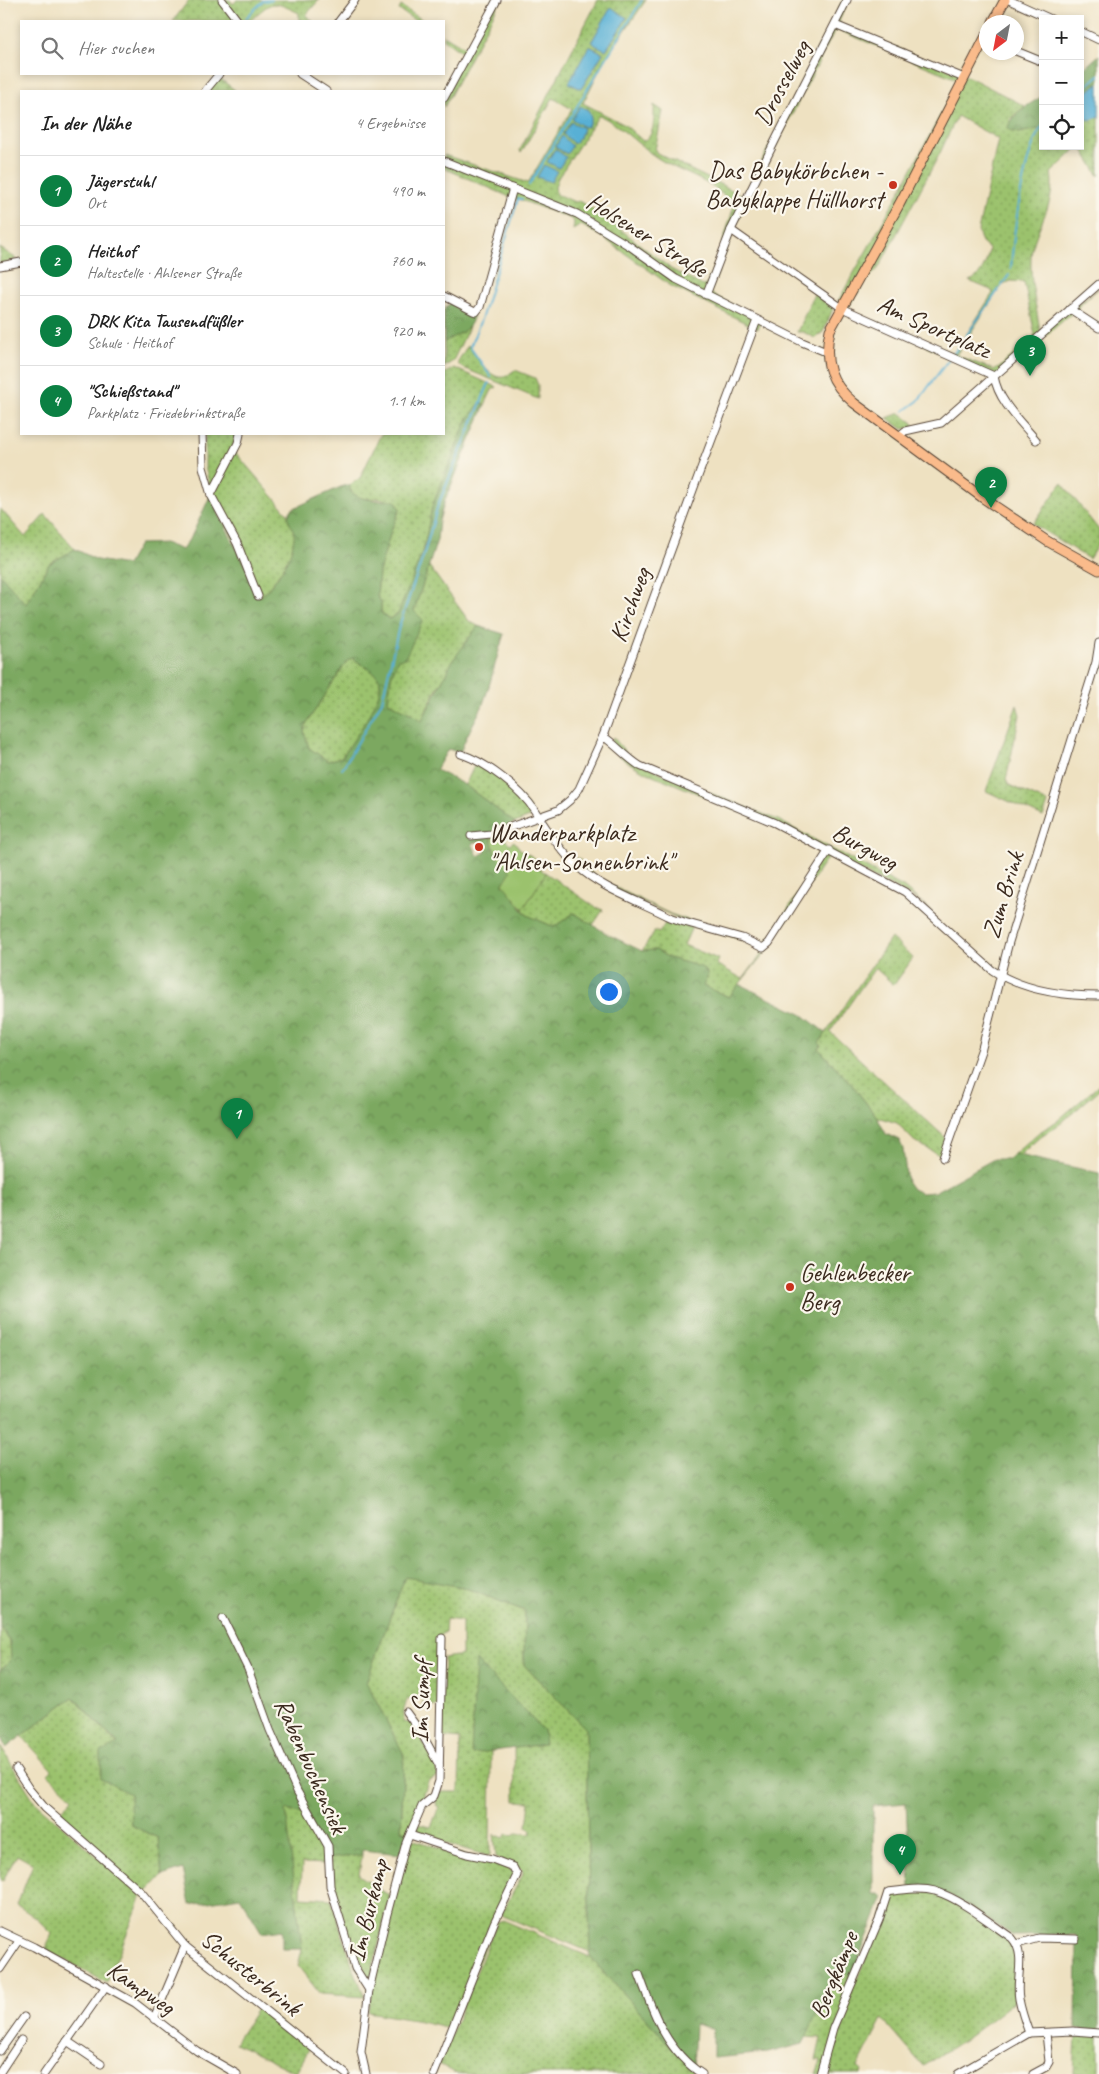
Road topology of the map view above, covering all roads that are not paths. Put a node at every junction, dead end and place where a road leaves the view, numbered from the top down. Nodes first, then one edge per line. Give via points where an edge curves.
1 (222, 0) edge
2 (355, 0) edge
3 (497, 0) edge
4 (847, 0) edge
5 (1005, 0) edge
6 (1009, 0) edge
7 (998, 15) edge
8 (1043, 15) edge
9 (237, 20) edge
10 (339, 20) edge
11 (835, 25) junction
12 (1084, 33) edge
13 (1099, 40) edge
14 (979, 50) edge
15 (1024, 54) edge
16 (1039, 60) edge
17 (218, 75) edge
18 (302, 75) edge
19 (964, 78) junction
20 (206, 90) edge
21 (324, 90) edge
22 (445, 96) edge
23 (445, 161) edge
24 (513, 188) junction
25 (731, 230) junction
26 (20, 262) edge
27 (0, 266) edge
28 (1099, 284) edge
29 (706, 295) junction
30 (445, 297) edge
31 (842, 308) junction
32 (1070, 309) junction
33 (757, 320) junction
34 (1099, 328) edge
35 (826, 352) junction
36 (994, 376) junction
37 (202, 435) edge
38 (240, 435) edge
39 (899, 436) junction
40 (1036, 440) dead end
41 (211, 495) junction
42 (1099, 570) edge
43 (258, 596) dead end
44 (1099, 643) edge
45 (603, 736) junction
46 (461, 754) dead end
47 (538, 817) junction
48 (471, 836) dead end
49 (828, 850) junction
50 (1001, 976) junction
51 (1099, 996) edge
52 (943, 1158) dead end
53 (222, 1618) dead end
54 (442, 1638) dead end
55 (406, 1712) dead end
56 (439, 1766) junction
57 (16, 1769) dead end
58 (410, 1835) junction
59 (0, 1931) edge
60 (1076, 1939) dead end
61 (20, 1941) junction
62 (1017, 1944) junction
63 (184, 1946) junction
64 (0, 1969) edge
65 (639, 1974) dead end
66 (106, 1986) junction
67 (369, 1990) junction
68 (24, 2017) dead end
69 (154, 2019) junction
70 (1028, 2033) junction
71 (1046, 2033) junction
72 (1099, 2033) edge
73 (21, 2040) dead end
74 (67, 2041) junction
75 (0, 2051) edge
76 (101, 2064) dead end
77 (0, 2072) edge
78 (44, 2074) edge
79 (237, 2074) edge
80 (346, 2074) edge
81 (366, 2074) edge
82 (434, 2074) edge
83 (702, 2074) edge
84 (820, 2074) edge
85 (958, 2074) edge
86 (1033, 2074) edge

1 - 9 street
2 - 10 street
3 - 22 street
4 - 11 street, Drosselweg
5 - 7 main road
6 - 8 street
11 - 19 street
11 - 25 street, Drosselweg
12 - 13 street
14 - 19 main road
15 - 16 street
17 - 20 street
18 - 21 street
19 - 31 main road via 897,210
23 - 24 street, Holsener Straße
24 - 29 street, Holsener Straße via 577,214
24 - 30 street via 480,307 473,312
25 - 29 street, Drosselweg
25 - 31 street, Am Sportplatz
26 - 27 street
28 - 32 street
29 - 33 street, Holsener Straße
31 - 35 main road via 830,330
31 - 36 street, Am Sportplatz
32 - 34 street
32 - 36 street
33 - 35 street, Holsener Straße
33 - 45 street, Kirchweg
35 - 39 main road via 830,371 839,389 854,404
36 - 39 street via 941,423 905,431
36 - 40 street, Am Sportplatz via 1006,404
37 - 41 street via 203,467
38 - 41 street
39 - 42 main road via 1047,541
41 - 43 street via 237,543
44 - 50 street, Zum Brink
45 - 47 street, Kirchweg via 579,789 558,810
45 - 49 street, Burgweg via 640,766 775,822
46 - 47 street via 482,764 512,787
47 - 48 street, Kirchweg via 491,834
47 - 49 street via 562,851 589,876 677,919 742,938 763,948
49 - 50 street, Burgweg via 905,892
50 - 51 street, Burgweg via 1068,994
50 - 52 street, Zum Brink via 982,1048
53 - 67 street, Rabenbuchensiek via 248,1669 297,1791 328,1846 330,1886 354,1968
54 - 56 street, Im Sumpf
55 - 56 street
56 - 58 street, Im Burkamp via 436,1792 422,1806
57 - 63 street, Schusterbrink via 45,1808 142,1893
58 - 67 street, Im Burkamp via 403,1851
58 - 82 street via 492,1859 516,1871 516,1880 494,1923
59 - 61 street, Kampweg
60 - 62 street via 1039,1938
61 - 64 street
61 - 66 street, Kampweg
62 - 70 street via 1020,1957 1017,1986
62 - 84 street, Bergkämpe via 949,1897 917,1889 888,1892 833,2028
63 - 69 street
63 - 80 street, Schusterbrink
65 - 83 street via 665,2036 674,2049
66 - 69 street, Kampweg
66 - 74 street
67 - 81 street, Im Burkamp via 361,2052
68 - 75 street
69 - 79 street, Kampweg via 204,2056
70 - 71 street
70 - 85 street
71 - 72 street
71 - 86 street via 1049,2062
73 - 77 street
74 - 76 street
74 - 78 street

